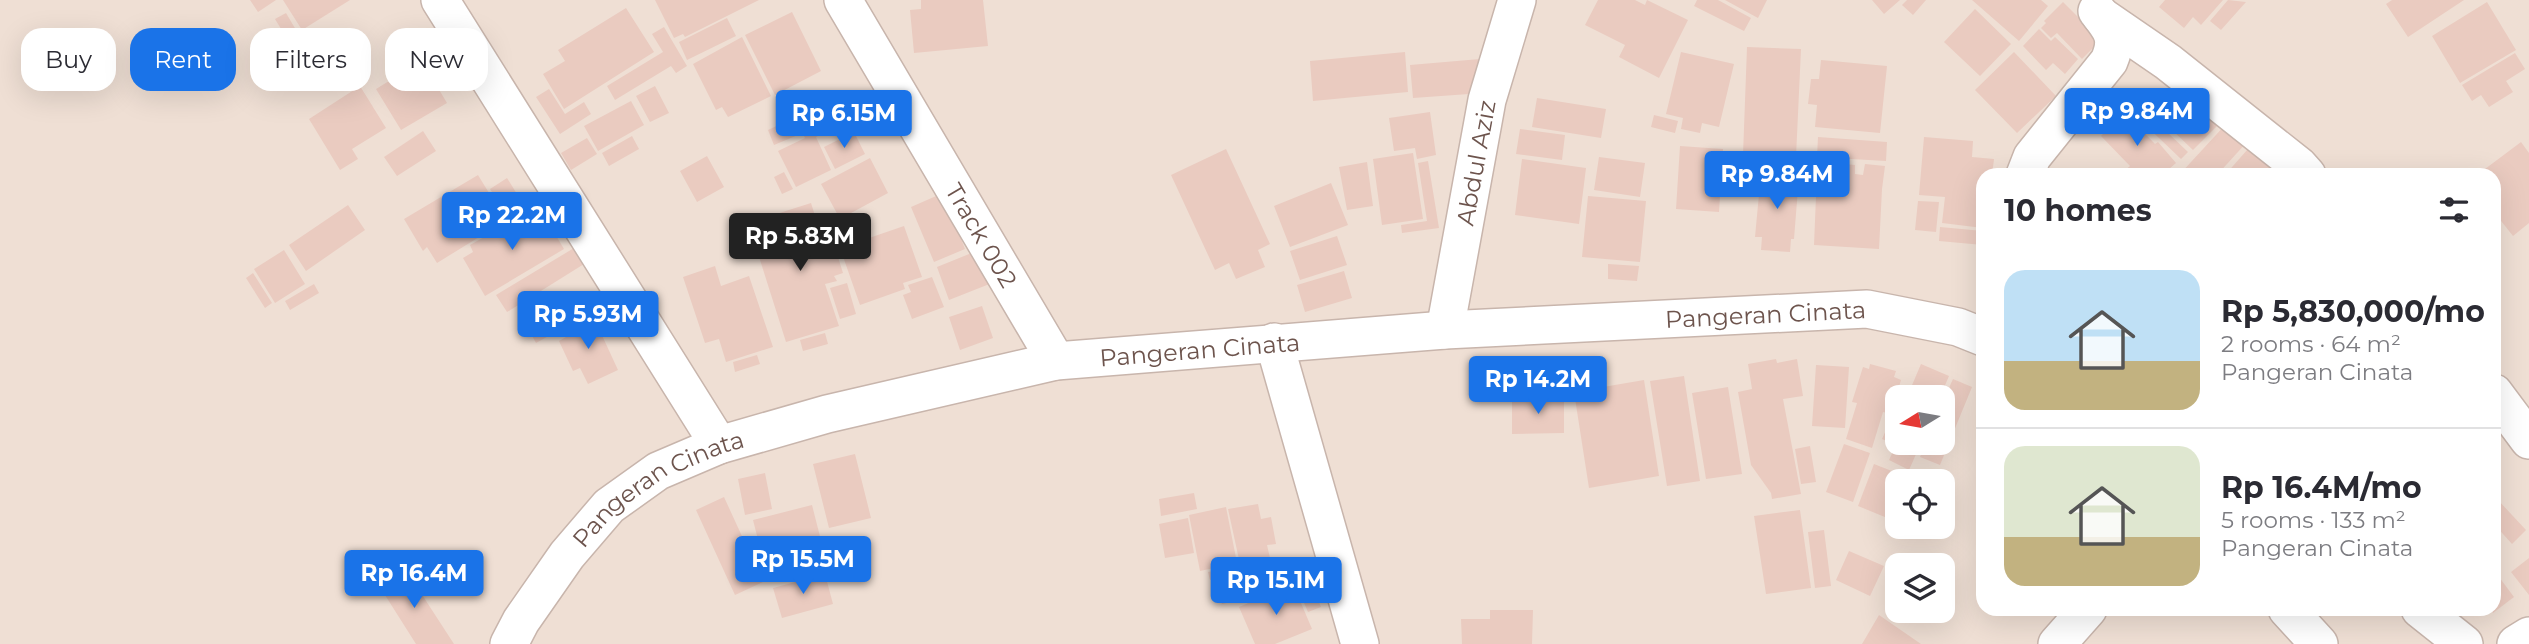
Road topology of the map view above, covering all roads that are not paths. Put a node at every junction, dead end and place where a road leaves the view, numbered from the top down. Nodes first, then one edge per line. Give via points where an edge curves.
1 (440, 0) edge
2 (843, 0) edge
3 (1517, 0) edge
4 (2094, 8) edge
5 (2028, 168) edge
6 (2301, 168) edge
7 (1445, 330) junction
8 (1976, 334) edge
9 (1274, 342) junction
10 (1056, 360) junction
11 (2501, 402) edge
12 (2529, 440) edge
13 (719, 445) junction
14 (2082, 616) edge
15 (2293, 616) edge
16 (2429, 616) edge
17 (2529, 636) edge
18 (509, 644) edge
19 (1360, 644) edge
20 (2057, 644) edge
21 (2319, 644) edge
22 (2464, 644) edge
23 (2516, 644) edge

1 - 13 street
2 - 10 street, Track 002
3 - 7 street, Abdul Aziz via 1486,100
4 - 5 street via 2113,34 2109,61
4 - 6 street
7 - 8 street, Pangeran Cinata via 1867,309
7 - 9 street, Pangeran Cinata
9 - 10 street, Pangeran Cinata
9 - 19 street
10 - 13 street, Pangeran Cinata
11 - 12 street
13 - 18 street, Pangeran Cinata via 658,471 609,506 566,555
14 - 20 street
15 - 21 street
16 - 22 street
17 - 23 street

